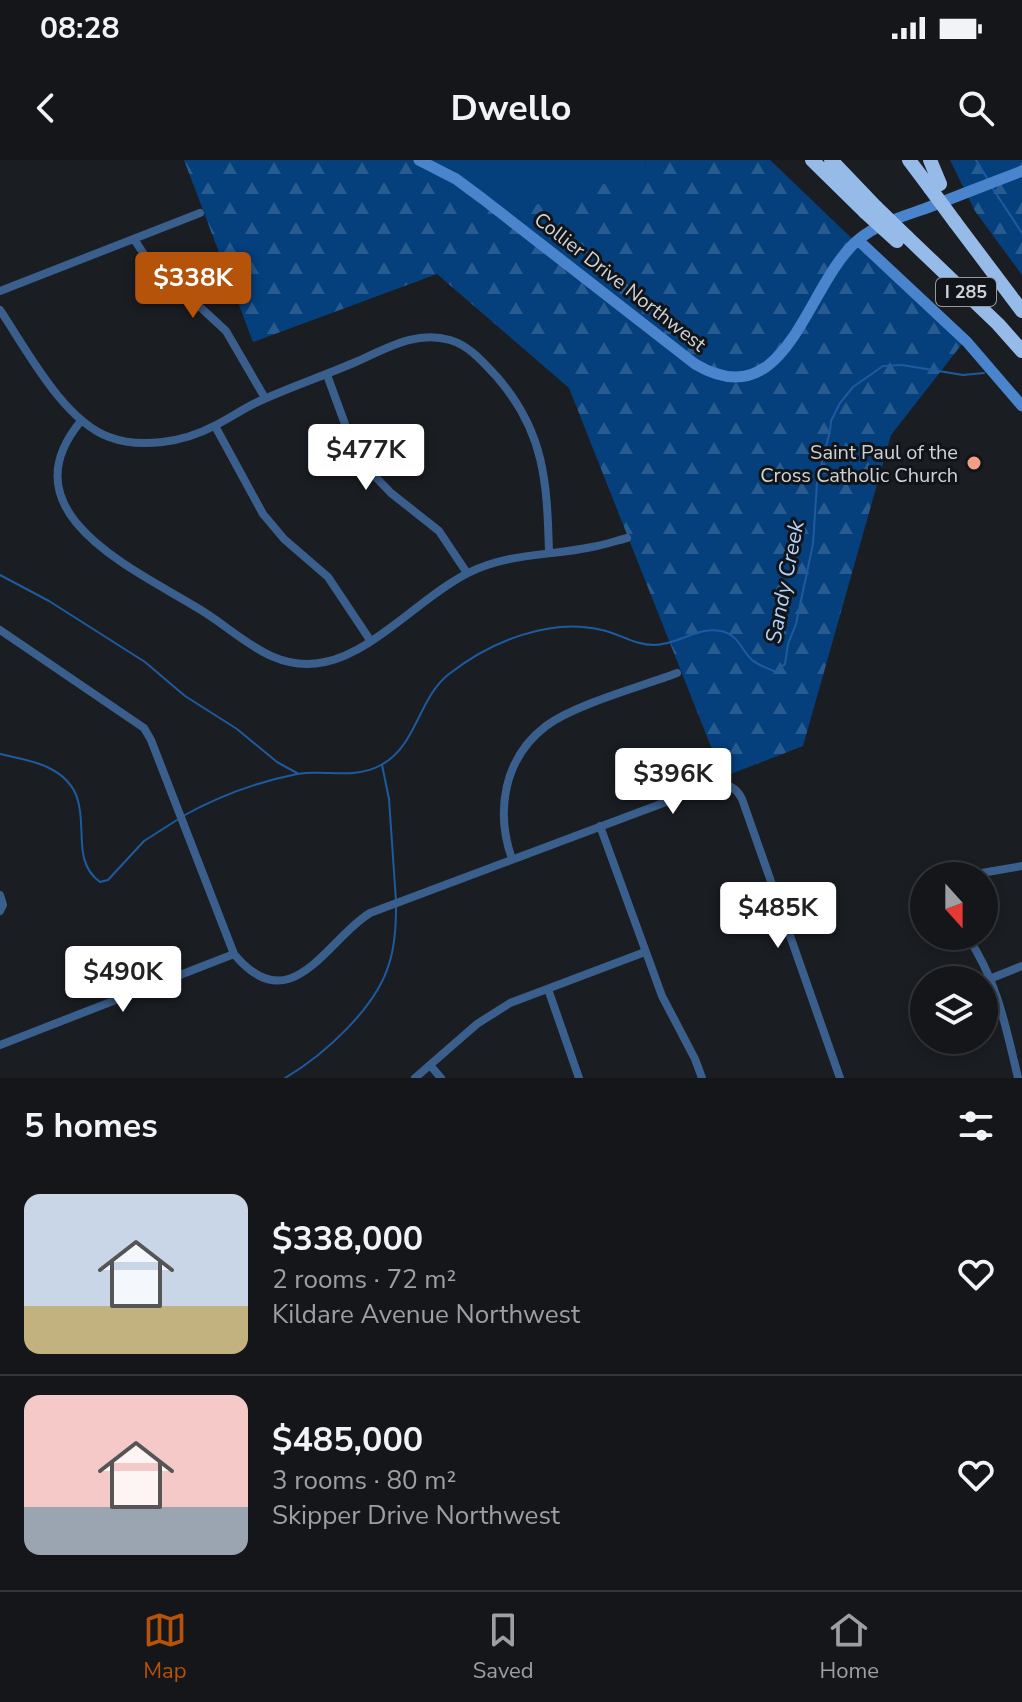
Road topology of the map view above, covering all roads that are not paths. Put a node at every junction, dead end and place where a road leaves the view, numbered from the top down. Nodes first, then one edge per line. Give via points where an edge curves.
1 (419, 160) edge
2 (812, 160) edge
3 (831, 160) edge
4 (909, 160) edge
5 (930, 160) edge
6 (1022, 171) edge
7 (935, 186) junction
8 (870, 209) junction
9 (200, 213) dead end
10 (134, 239) junction
11 (858, 240) junction
12 (0, 291) edge
13 (0, 310) edge
14 (1022, 311) edge
15 (1022, 351) edge
16 (327, 375) junction
17 (265, 398) junction
18 (1022, 406) edge
19 (81, 421) junction
20 (215, 426) junction
21 (627, 538) dead end
22 (549, 552) junction
23 (467, 573) junction
24 (0, 630) edge
25 (370, 640) junction
26 (677, 673) dead end
27 (600, 826) junction
28 (512, 859) junction
29 (1022, 866) edge
30 (998, 870) edge
31 (0, 895) edge
32 (0, 911) edge
33 (645, 952) junction
34 (234, 954) junction
35 (1022, 966) edge
36 (998, 976) edge
37 (548, 989) junction
38 (998, 997) edge
39 (0, 1045) edge
40 (430, 1065) junction
41 (415, 1078) edge
42 (441, 1078) edge
43 (579, 1078) edge
44 (702, 1078) edge
45 (840, 1078) edge
46 (1018, 1078) edge

1 - 11 main road, Collier Drive Northwest via 483,199 695,364 720,376 754,374 781,354 834,266
2 - 8 highway
3 - 8 highway, I 285
4 - 7 highway
5 - 7 highway
6 - 11 main road, Collier Drive Northwest via 888,223
7 - 14 highway, I 285
8 - 15 highway, I 285, bridge via 929,256
9 - 10 street
10 - 12 street
10 - 17 street via 145,256 226,331
11 - 18 main road via 967,342
13 - 19 street via 62,402
16 - 17 street
16 - 22 street via 411,339 436,337 469,350 508,390 533,434 547,486
16 - 23 street via 364,465 439,531
17 - 20 street
19 - 20 street via 109,437 139,443 183,438
19 - 25 street via 61,452 59,491 74,523 108,552 276,659 325,662
20 - 25 street via 263,514 328,577
21 - 22 street
22 - 23 street via 507,558
23 - 25 street
24 - 34 street via 144,728
26 - 28 street via 566,714 531,741 513,768 504,797 504,829
27 - 28 street
27 - 33 street
27 - 45 street via 714,784 739,793
28 - 34 street via 370,913 295,977 260,976
29 - 30 street
31 - 32 street
33 - 37 street
33 - 44 street
34 - 39 street
35 - 36 street
37 - 40 street via 491,1013
37 - 43 street
38 - 46 street
40 - 41 street
40 - 42 street

